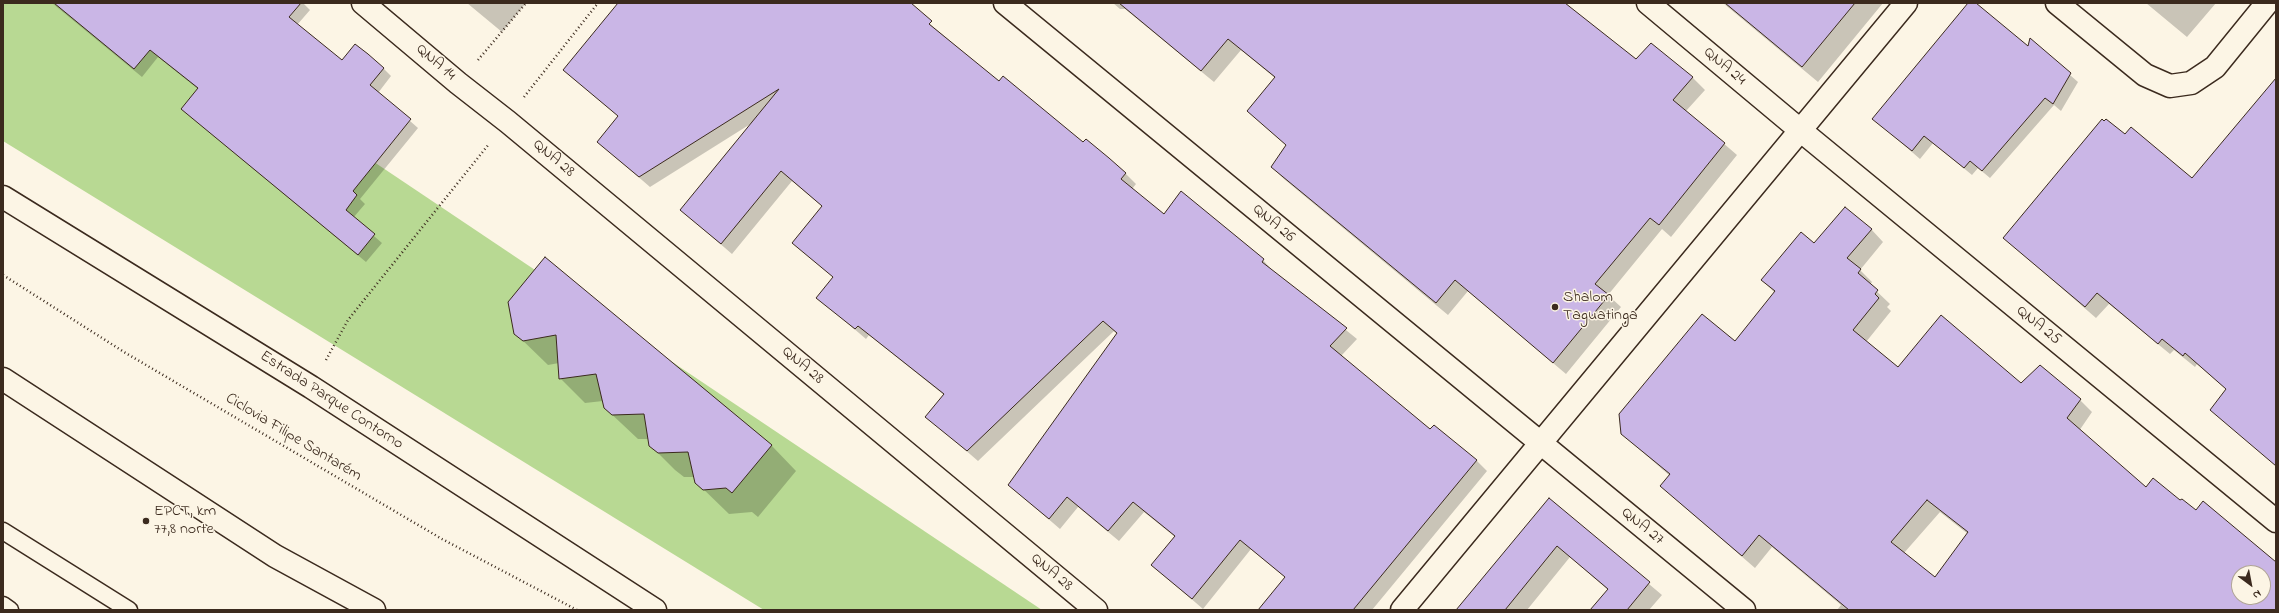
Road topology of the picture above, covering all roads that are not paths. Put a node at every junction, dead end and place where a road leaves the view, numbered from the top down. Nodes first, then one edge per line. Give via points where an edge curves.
1 (363, 3) edge
2 (1005, 3) edge
3 (1648, 3) edge
4 (1906, 3) edge
5 (2057, 3) edge
6 (2267, 3) edge
7 (508, 122) joint
8 (1800, 130) junction
9 (3, 197) edge
10 (3, 379) edge
11 (1540, 444) junction
12 (2276, 521) edge
13 (3, 531) edge
14 (3, 606) edge
15 (10, 610) edge
16 (129, 610) edge
17 (374, 610) edge
18 (655, 610) edge
19 (1096, 610) edge
20 (1402, 610) edge
21 (1744, 610) edge

1 - 7 main road, QNA 14 via 458,84
2 - 11 main road, QNA 26
3 - 8 main road, QNA 24
4 - 8 main road
5 - 6 main road via 2144,75 2170,86 2190,83 2215,67
7 - 19 main road, QNA 28
8 - 11 main road
8 - 12 main road, QNA 25
9 - 18 main road, Estrada Parque Contorno via 311,387
10 - 17 main road via 275,556
11 - 20 main road
11 - 21 main road, QNA 27
13 - 16 lane
14 - 15 lane

